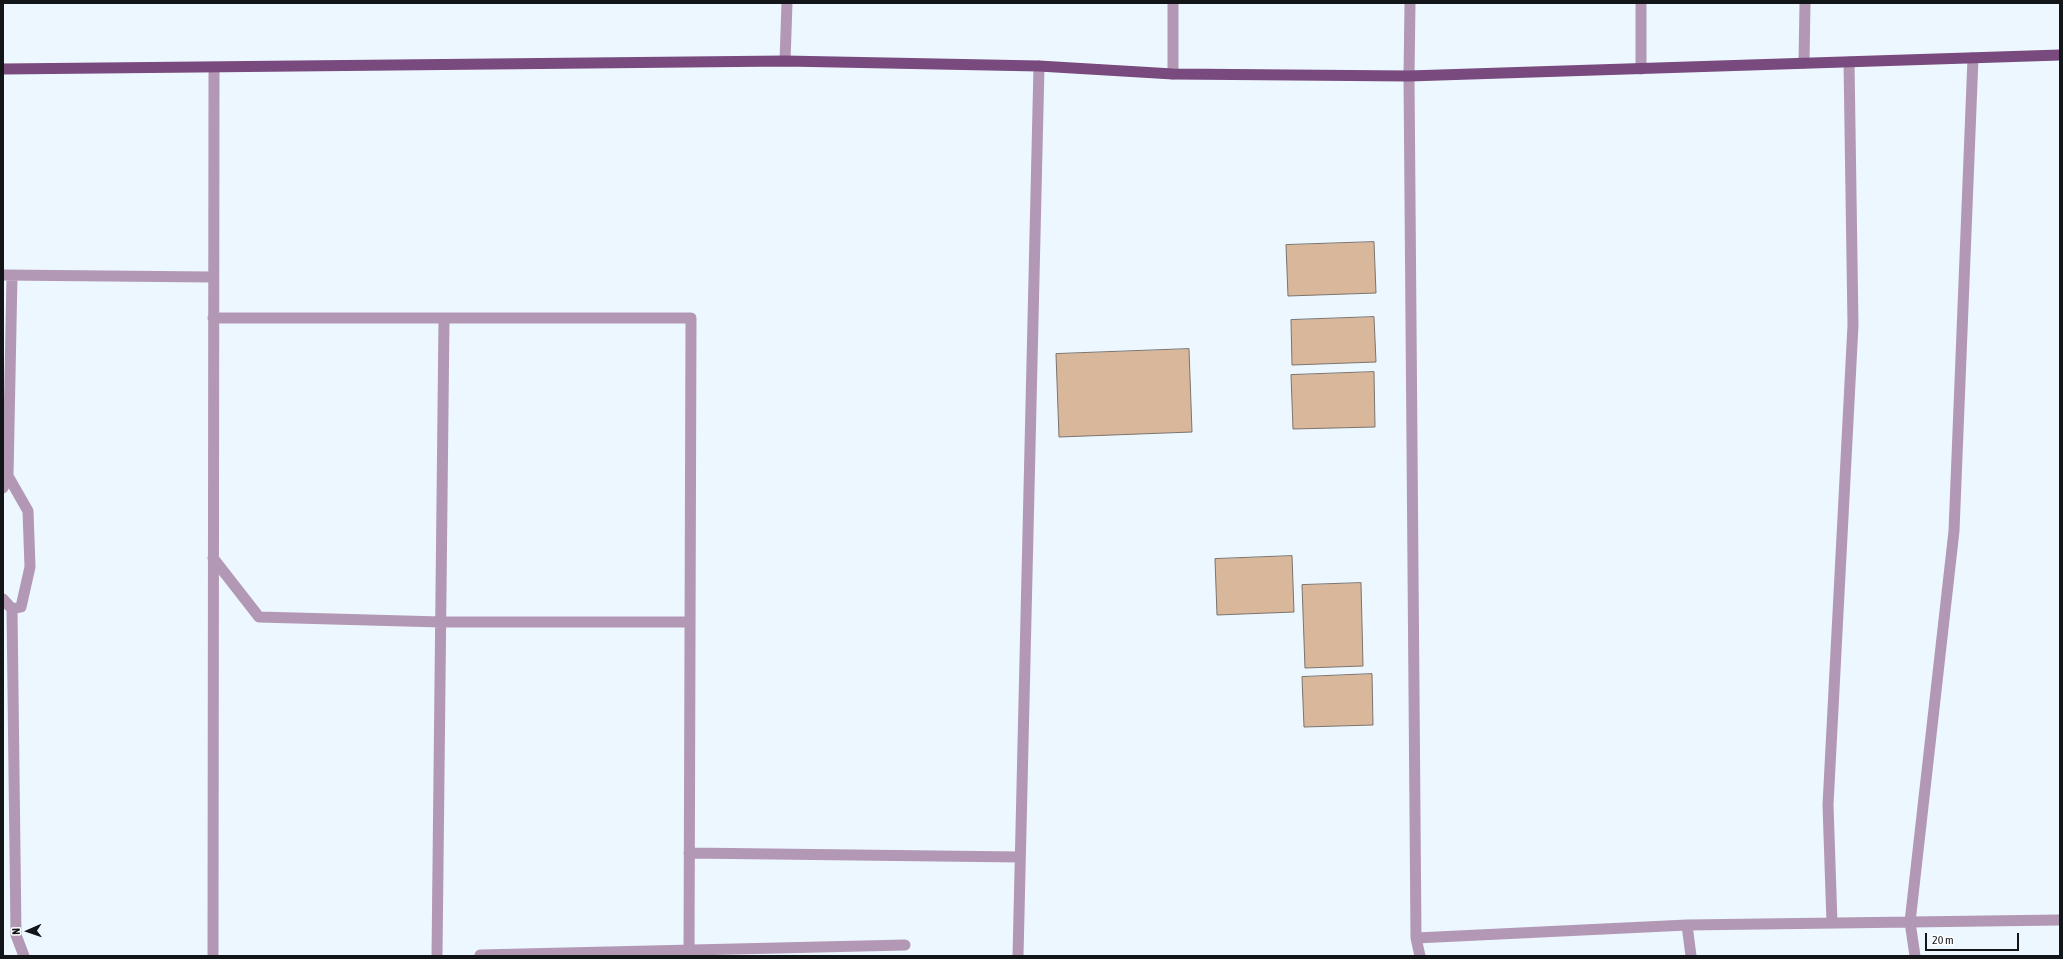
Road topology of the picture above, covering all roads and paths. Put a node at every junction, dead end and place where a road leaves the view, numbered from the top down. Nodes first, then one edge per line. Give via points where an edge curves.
1 (787, 3) edge
2 (1173, 3) edge
3 (1410, 3) edge
4 (1641, 3) edge
5 (1805, 3) edge
6 (2060, 55) edge
7 (1973, 58) junction
8 (785, 61) junction
9 (1849, 62) junction
10 (1804, 63) junction
11 (1039, 66) junction
12 (214, 68) junction
13 (3, 69) edge
14 (1641, 69) junction
15 (1173, 74) junction
16 (1409, 76) junction
17 (7, 275) edge
18 (213, 280) junction
19 (213, 318) junction
20 (444, 319) junction
21 (8, 476) junction
22 (3, 488) edge
23 (213, 558) junction
24 (3, 599) edge
25 (12, 609) junction
26 (441, 622) junction
27 (690, 622) junction
28 (690, 853) junction
29 (1020, 857) junction
30 (2060, 920) edge
31 (1910, 922) junction
32 (1832, 923) junction
33 (1687, 925) junction
34 (1416, 938) junction
35 (905, 945) dead end
36 (689, 953) edge
37 (480, 955) dead end
38 (24, 956) edge
39 (213, 956) edge
40 (437, 956) edge
41 (1018, 956) edge
42 (1420, 956) edge
43 (1691, 956) edge
44 (1915, 956) edge

1 - 8 street
2 - 15 street
3 - 16 street
4 - 14 street
5 - 10 street
6 - 7 main road
7 - 9 main road
7 - 31 street via 1954,531
8 - 11 main road
8 - 12 main road
9 - 10 main road
9 - 32 street via 1852,325 1828,804
10 - 14 main road
11 - 15 main road
11 - 29 street
12 - 13 main road
12 - 18 street
14 - 16 main road
15 - 16 main road
16 - 34 street
17 - 18 street via 211,277
17 - 21 street
18 - 19 street
19 - 20 street
19 - 23 street
20 - 26 street
20 - 27 street via 691,318
21 - 22 street
21 - 25 street via 28,511 30,559 21,606
23 - 26 street via 259,617
23 - 39 street
24 - 25 street
25 - 38 street via 16,935
26 - 27 street
26 - 40 street
27 - 28 street
28 - 29 street
28 - 36 street
29 - 41 street
30 - 31 street
31 - 32 street
31 - 44 street
32 - 33 street
33 - 34 street
33 - 43 street
34 - 42 street
35 - 36 street
36 - 37 street

